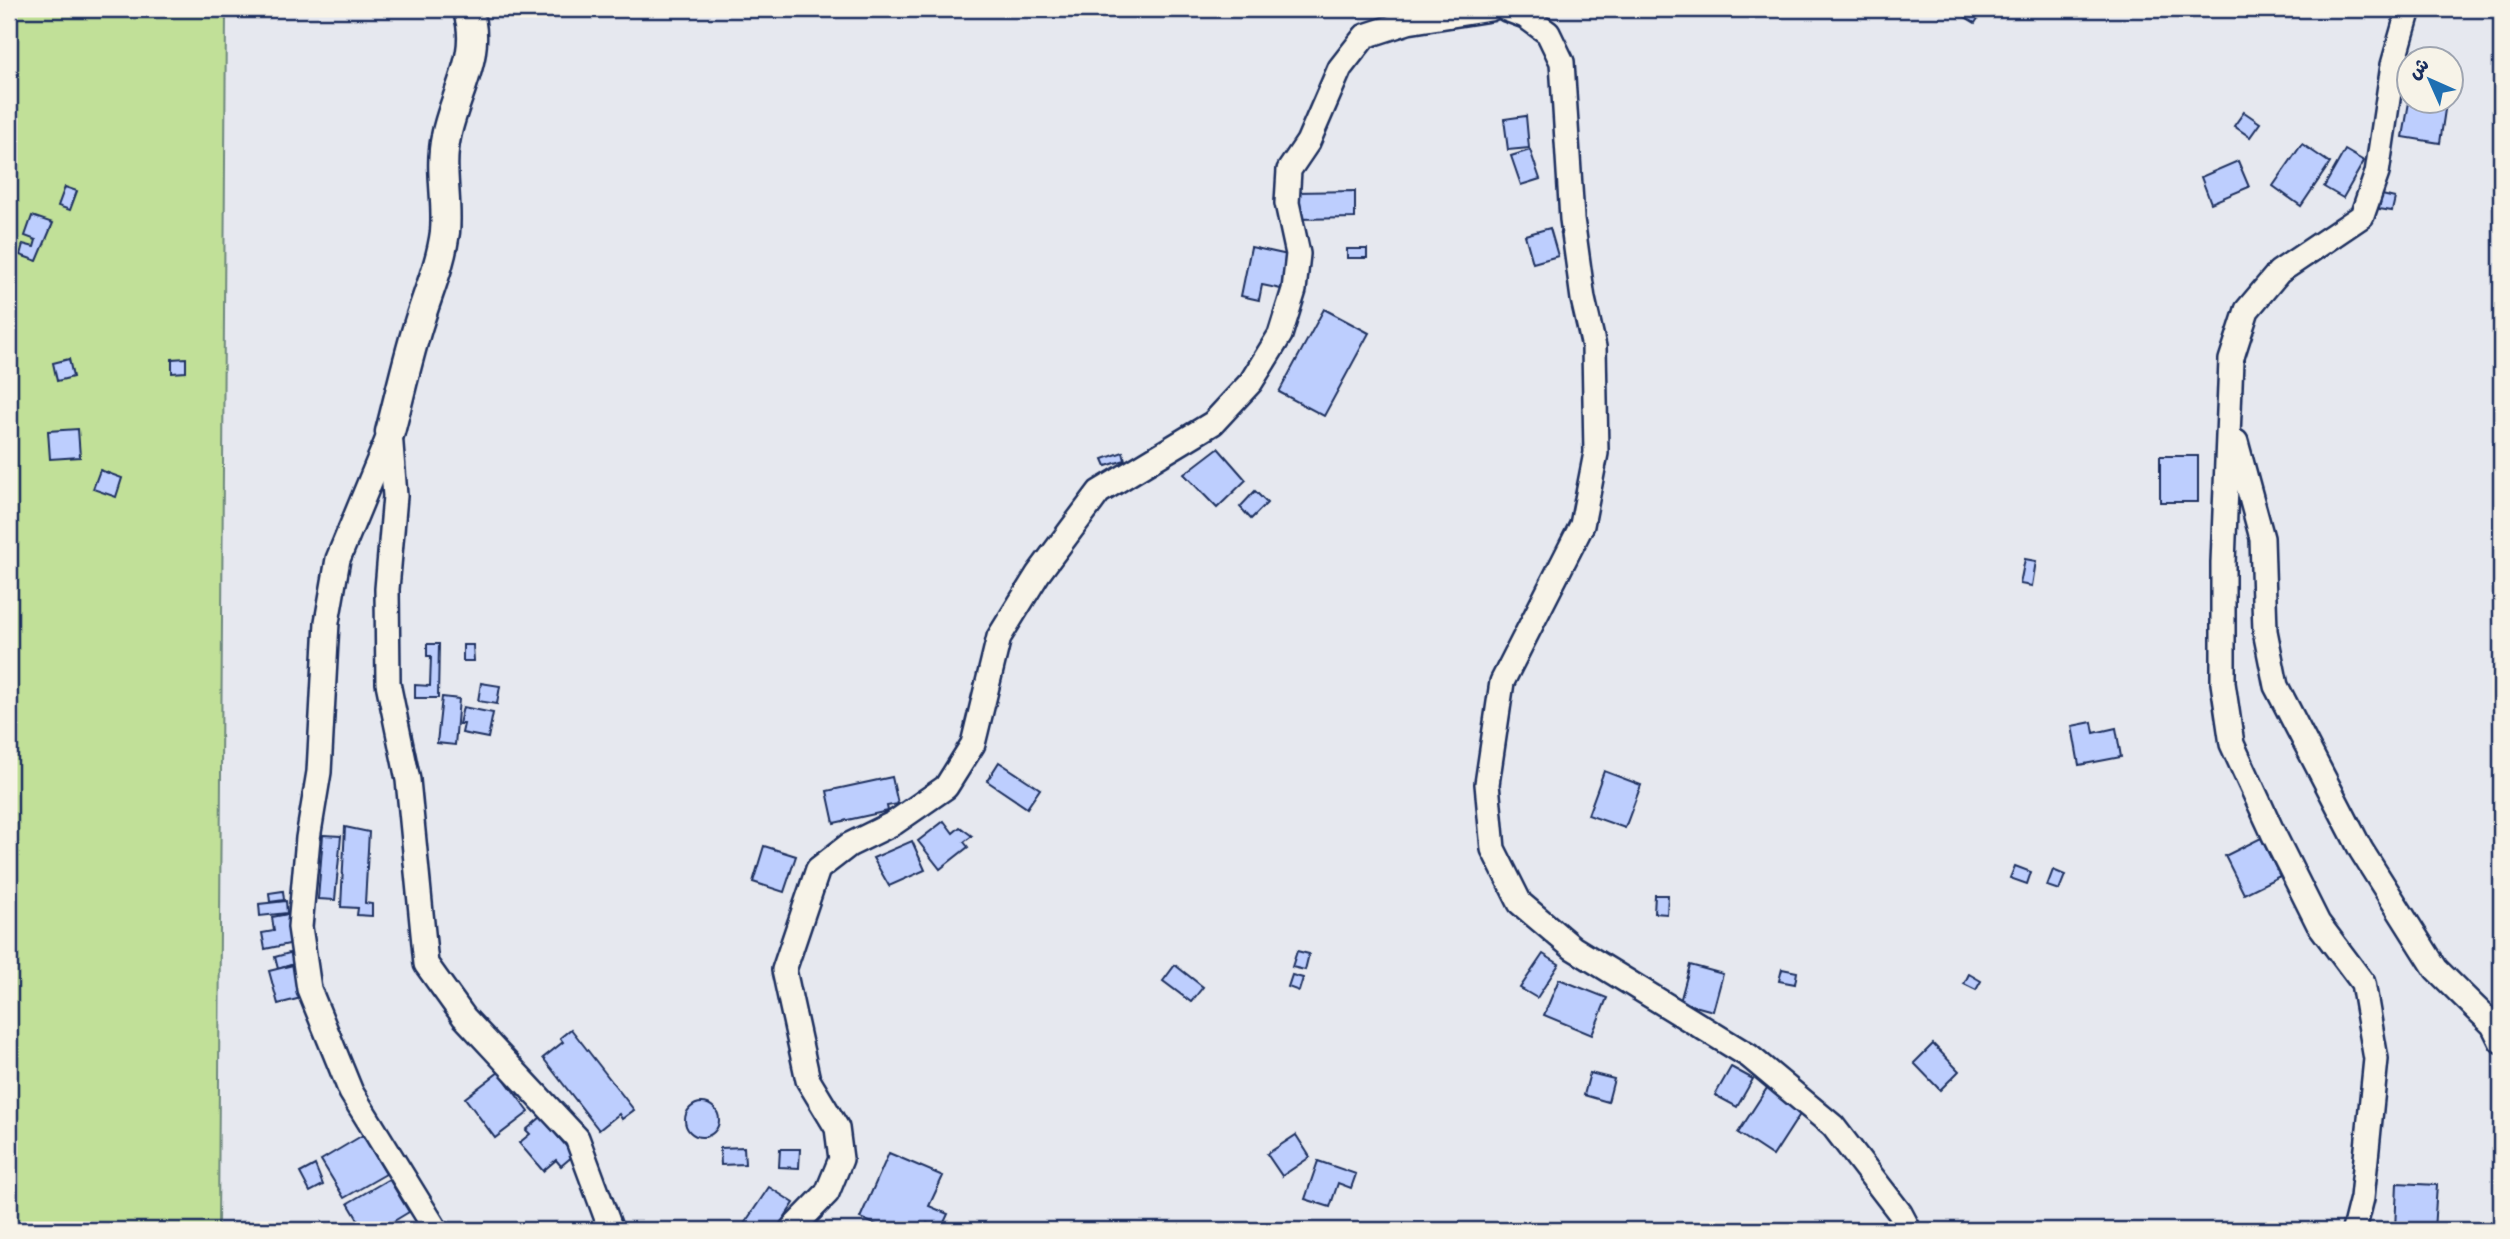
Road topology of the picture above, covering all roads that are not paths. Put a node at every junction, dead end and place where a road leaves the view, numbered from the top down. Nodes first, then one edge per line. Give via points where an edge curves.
1 (467, 9) edge
2 (1490, 9) edge
3 (1506, 9) edge
4 (2409, 9) edge
5 (2230, 415) junction
6 (390, 432) junction
7 (2501, 1041) edge
8 (436, 1230) edge
9 (611, 1230) edge
10 (791, 1230) edge
11 (1909, 1230) edge
12 (2354, 1230) edge

1 - 6 street via 473,39 470,62 446,135 442,165 445,231
2 - 10 street via 1408,22 1365,36 1340,68 1308,142 1289,170 1287,203 1298,254 1294,290 1280,335 1251,382 1213,423 1099,492 1038,574 999,637 973,744 946,787 818,869 784,970 808,1080 837,1128 842,1159 827,1194
3 - 11 street via 1548,33 1562,62 1572,219 1594,347 1596,453 1581,525 1502,682 1487,784 1493,849 1520,903 1573,948 1749,1056 1833,1126
4 - 5 street via 2393,65 2377,173 2362,216 2279,272 2246,310 2231,360
5 - 7 street via 2262,538 2265,631 2276,686 2361,850 2429,958 2493,1025
5 - 12 street via 2223,683 2232,744 2318,923 2363,983 2376,1059 2362,1198
6 - 8 street via 338,559 327,622 319,772 300,927 309,989 351,1093
6 - 9 street via 395,496 387,589 388,683 408,780 426,964 464,1017 577,1138

